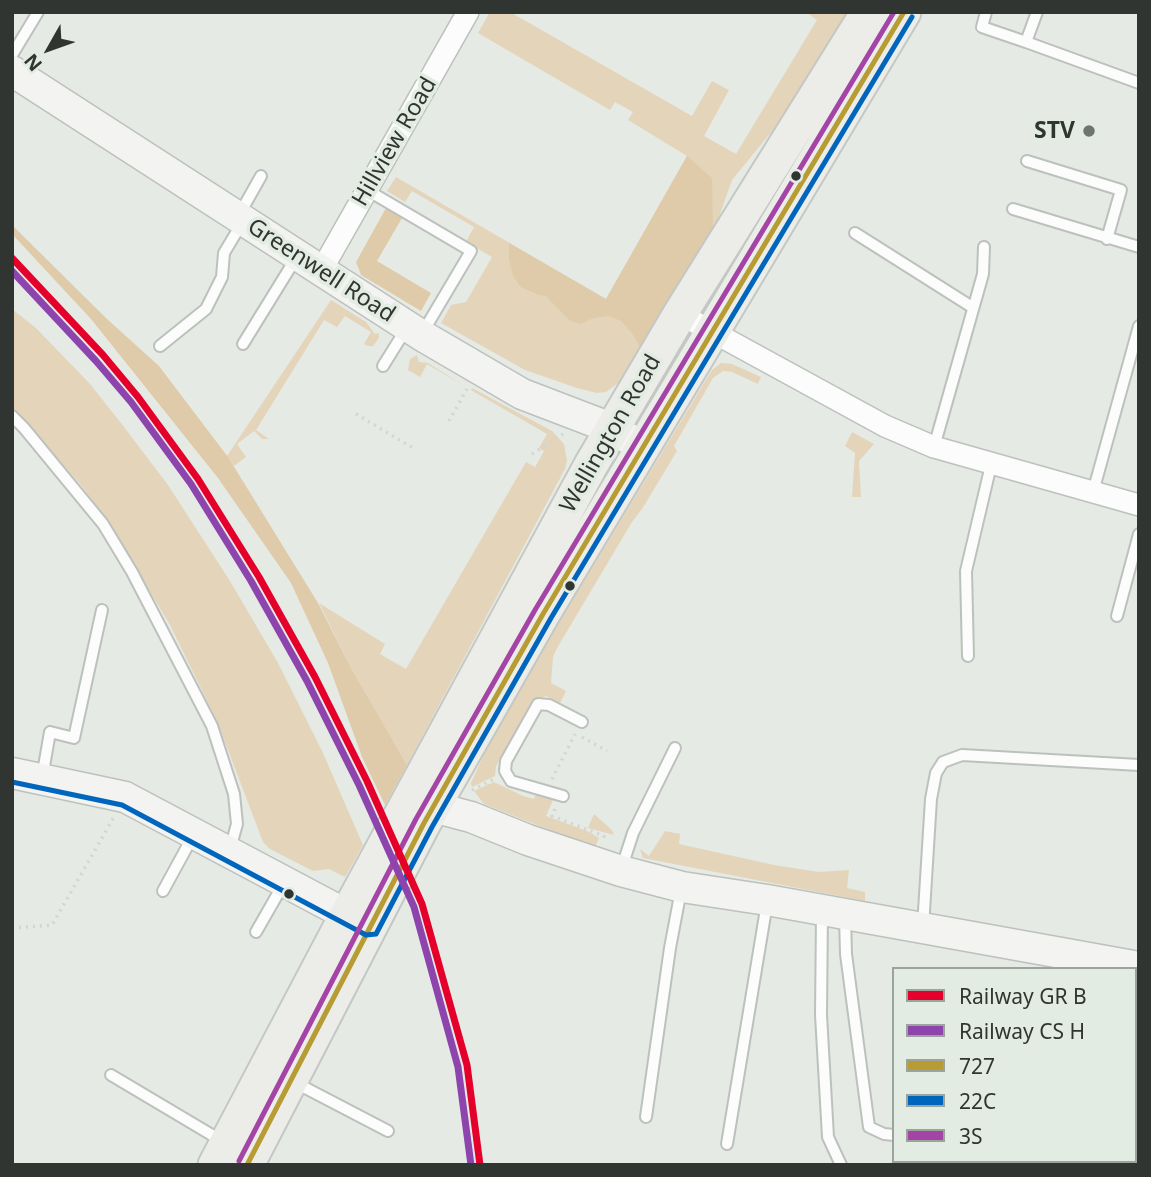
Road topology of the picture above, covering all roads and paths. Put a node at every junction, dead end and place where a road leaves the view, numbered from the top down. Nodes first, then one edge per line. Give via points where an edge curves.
1 (38, 12) edge
2 (468, 12) edge
3 (868, 12) edge
4 (904, 12) edge
5 (986, 12) edge
6 (1037, 12) edge
7 (1026, 43) junction
8 (12, 55) edge
9 (12, 71) edge
10 (1139, 83) edge
11 (1027, 161) dead end
12 (261, 176) dead end
13 (368, 190) junction
14 (1013, 209) dead end
15 (241, 219) junction
16 (855, 233) dead end
17 (1107, 239) junction
18 (984, 247) dead end
19 (1139, 247) edge
20 (309, 264) junction
21 (972, 307) junction
22 (680, 314) junction
23 (1139, 326) edge
24 (414, 330) junction
25 (712, 331) junction
26 (243, 344) dead end
27 (160, 346) dead end
28 (383, 366) dead end
29 (479, 369) junction
30 (356, 414) dead end
31 (12, 416) edge
32 (449, 421) dead end
33 (599, 425) junction
34 (643, 446) junction
35 (413, 447) dead end
36 (934, 447) junction
37 (533, 454) dead end
38 (991, 465) junction
39 (1093, 492) junction
40 (1139, 505) edge
41 (1139, 534) edge
42 (102, 610) dead end
43 (1117, 616) dead end
44 (968, 656) dead end
45 (580, 721) joint
46 (576, 734) junction
47 (675, 748) dead end
48 (607, 751) dead end
49 (1139, 765) edge
50 (12, 772) edge
51 (42, 778) junction
52 (501, 783) dead end
53 (481, 785) dead end
54 (561, 796) junction
55 (125, 797) junction
56 (417, 811) junction
57 (195, 833) junction
58 (230, 852) junction
59 (608, 867) junction
60 (285, 881) junction
61 (682, 887) junction
62 (163, 891) dead end
63 (767, 900) junction
64 (833, 912) junction
65 (356, 915) junction
66 (12, 928) edge
67 (923, 929) junction
68 (256, 932) dead end
69 (1045, 960) edge
70 (1139, 967) edge
71 (111, 1075) dead end
72 (291, 1080) junction
73 (646, 1116) dead end
74 (388, 1132) dead end
75 (892, 1135) edge
76 (727, 1144) dead end
77 (230, 1158) edge
78 (841, 1165) edge

1 - 8 lane
2 - 13 street, Hillview Road
3 - 22 main road, Wellington Road
4 - 25 main road, Wellington Road
5 - 7 lane via 982,27
6 - 7 lane
7 - 10 lane
9 - 15 street, Greenwell Road
11 - 17 lane via 1121,190
12 - 15 lane
13 - 20 street, Hillview Road
13 - 24 lane via 471,251
14 - 17 lane
15 - 20 street, Greenwell Road
15 - 27 lane via 224,253 222,278 206,309
16 - 21 lane
17 - 19 lane
18 - 21 lane via 983,274
20 - 24 street, Greenwell Road
20 - 26 lane
21 - 36 lane
22 - 25 street
22 - 33 main road, Wellington Road
23 - 39 lane
24 - 28 lane
24 - 29 street, Greenwell Road
25 - 34 main road, Wellington Road
25 - 36 street via 885,426
29 - 32 path
29 - 33 street, Greenwell Road via 538,401
30 - 35 path
31 - 58 lane via 103,524 212,726 234,794 237,824
33 - 34 street, Greenwell Road
33 - 37 path
33 - 56 main road, Wellington Road via 591,465
34 - 56 main road, Wellington Road
36 - 38 street
38 - 39 street
38 - 44 lane via 966,571
39 - 40 street
41 - 43 lane
42 - 51 lane via 74,737 50,732
45 - 46 path via 572,732
45 - 54 lane via 538,704 505,764 514,783
46 - 48 path
46 - 54 path via 549,784 564,789
47 - 59 lane via 638,822
49 - 67 lane via 962,755 943,762 931,799
50 - 51 street
51 - 55 street
52 - 53 path via 495,779
54 - 59 path via 552,816 604,836
55 - 57 street
55 - 66 path via 52,925
56 - 59 street via 471,817
56 - 65 main road, Wellington Road
57 - 58 street
57 - 62 lane
58 - 60 street
59 - 61 street
60 - 65 street
60 - 68 lane
61 - 63 street
61 - 73 lane
63 - 64 street
63 - 76 lane
64 - 67 street
64 - 75 lane via 846,954 869,1127
64 - 78 lane via 821,1015 828,1137
65 - 72 main road, Wellington Road
65 - 77 main road, Wellington Road
67 - 69 street
69 - 70 street
71 - 77 lane
72 - 74 lane
72 - 77 main road, Wellington Road

